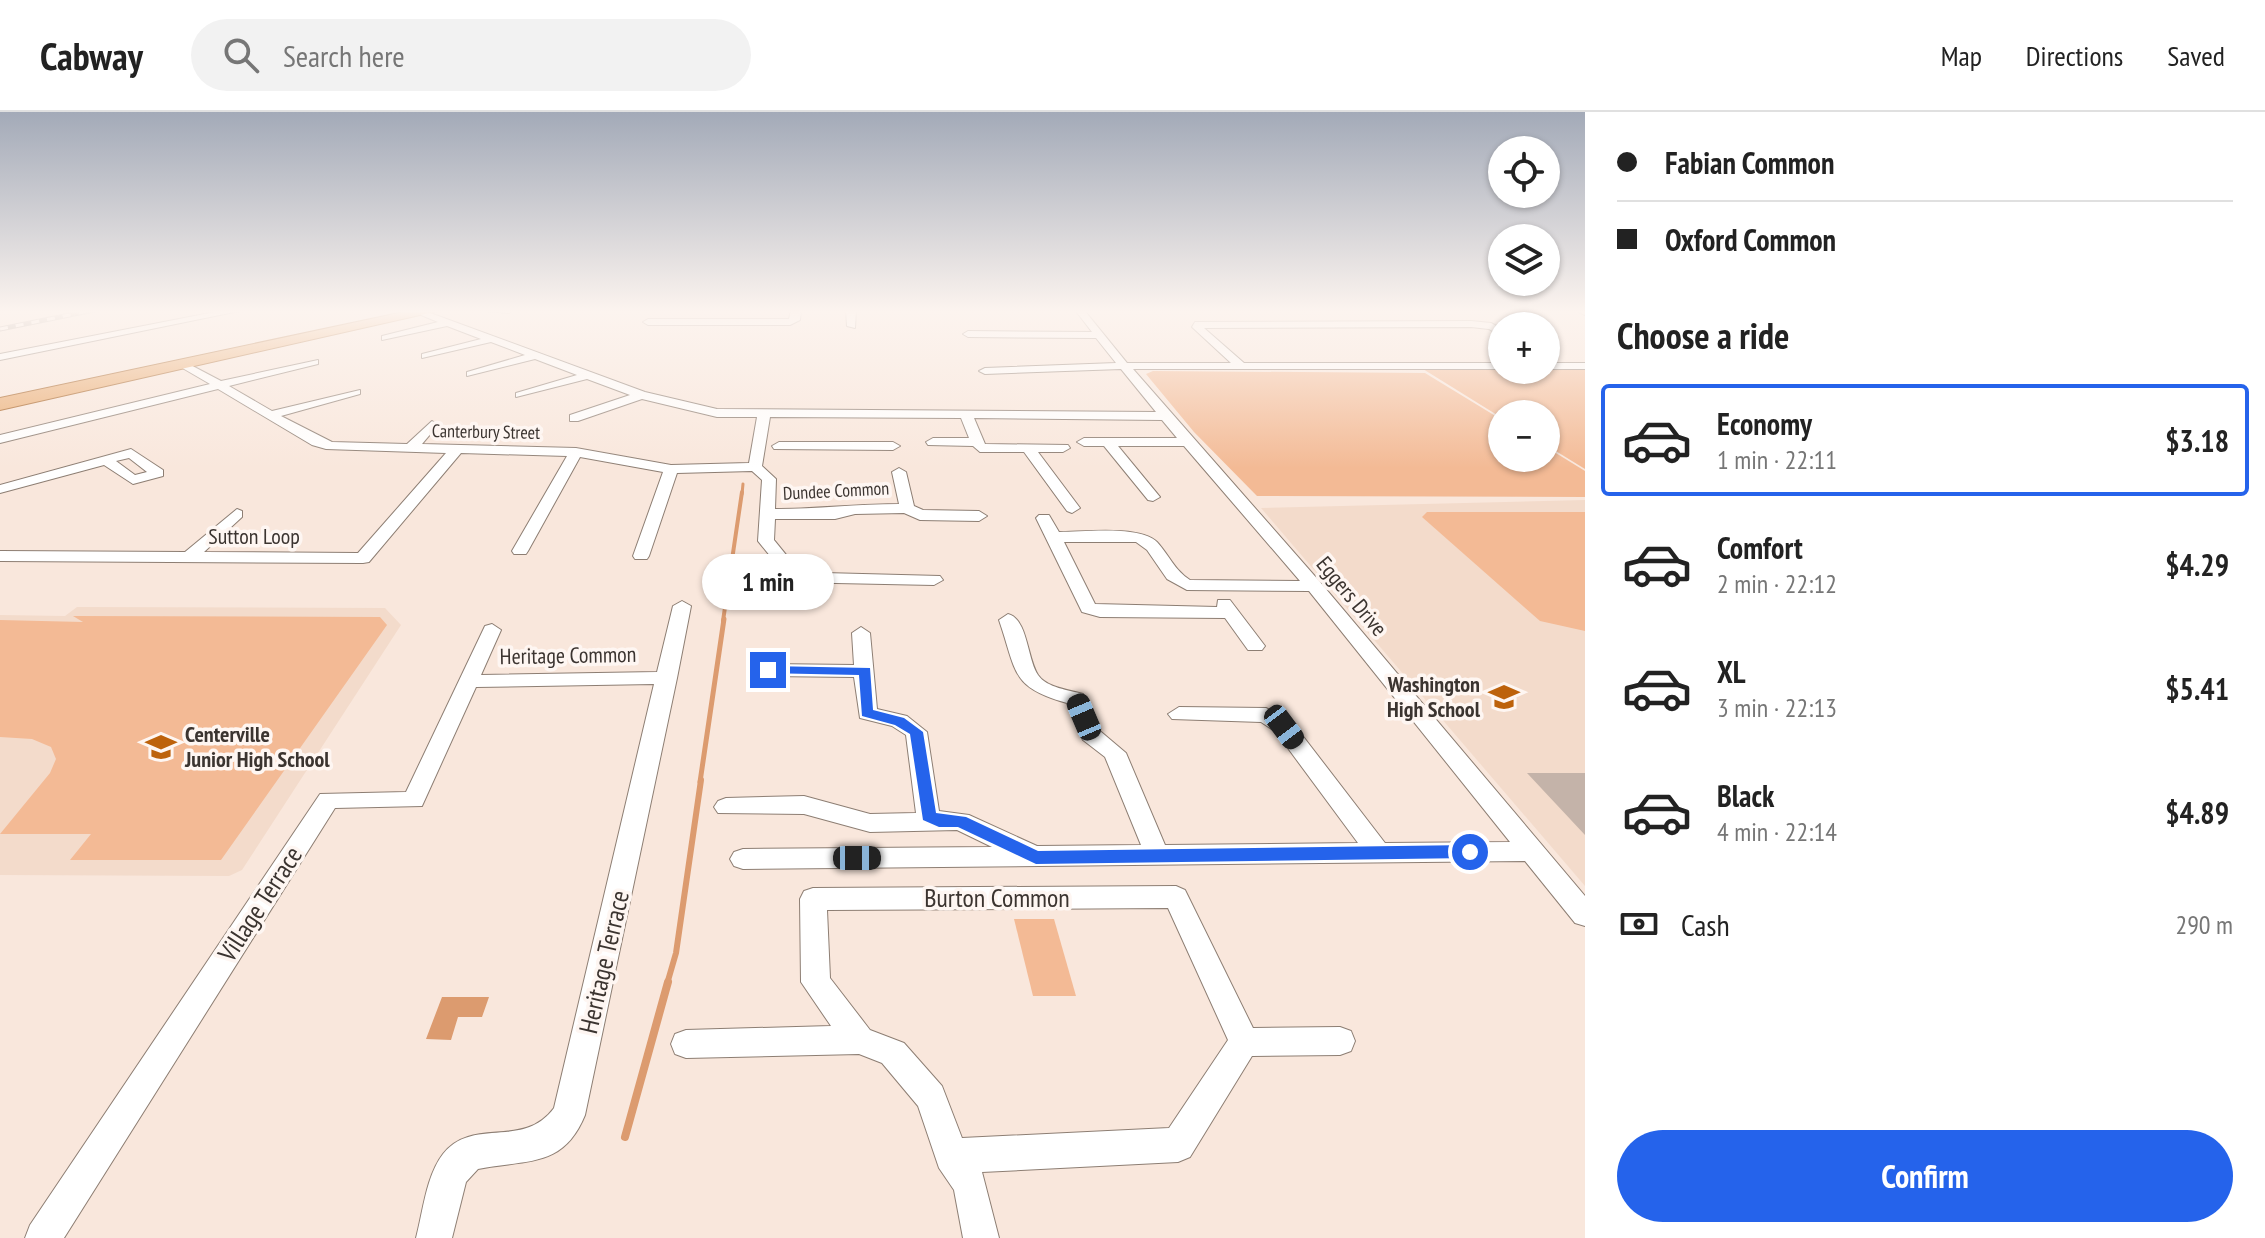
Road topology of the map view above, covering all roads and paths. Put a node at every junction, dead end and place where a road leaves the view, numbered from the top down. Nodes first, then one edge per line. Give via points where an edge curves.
1 (190, 363) edge
2 (312, 363) edge
3 (512, 363) edge
4 (553, 363) edge
5 (1123, 363) edge
6 (1237, 363) edge
7 (1561, 363) edge
8 (183, 364) junction
9 (1126, 366) junction
10 (1241, 366) junction
11 (1488, 366) edge
12 (1560, 366) edge
13 (1568, 366) junction
14 (1585, 366) edge
15 (985, 371) dead end
16 (471, 374) dead end
17 (588, 375) junction
18 (221, 385) junction
19 (356, 392) dead end
20 (520, 395) dead end
21 (641, 395) junction
22 (0, 404) edge
23 (271, 415) junction
24 (764, 415) junction
25 (842, 415) junction
26 (966, 415) junction
27 (1165, 416) junction
28 (574, 418) dead end
29 (432, 425) dead end
30 (0, 439) edge
31 (933, 442) dead end
32 (978, 442) junction
33 (1084, 442) dead end
34 (1190, 442) junction
35 (1109, 443) junction
36 (779, 446) dead end
37 (845, 446) junction
38 (893, 446) dead end
39 (411, 448) junction
40 (1028, 448) junction
41 (1063, 448) dead end
42 (457, 449) junction
43 (576, 452) junction
44 (106, 460) dead end
45 (755, 467) junction
46 (671, 469) junction
47 (899, 472) dead end
48 (0, 489) edge
49 (1153, 497) dead end
50 (907, 508) junction
51 (1072, 508) dead end
52 (237, 514) dead end
53 (768, 514) junction
54 (979, 516) dead end
55 (1044, 518) dead end
56 (1052, 537) junction
57 (520, 551) dead end
58 (0, 556) edge
59 (641, 556) dead end
60 (188, 558) junction
61 (750, 577) dead end
62 (776, 577) junction
63 (934, 580) dead end
64 (1314, 586) junction
65 (1211, 587) junction
66 (682, 606) dead end
67 (1230, 613) junction
68 (1008, 620) dead end
69 (492, 630) dead end
70 (861, 633) dead end
71 (1255, 646) dead end
72 (768, 670) dead end
73 (865, 671) junction
74 (667, 678) junction
75 (469, 681) junction
76 (1179, 714) dead end
77 (726, 807) dead end
78 (939, 822) junction
79 (1531, 851) junction
80 (1379, 853) junction
81 (1157, 855) junction
82 (1036, 857) junction
83 (743, 859) dead end
84 (1585, 915) edge
85 (859, 1040) junction
86 (1340, 1041) dead end
87 (1244, 1042) junction
88 (686, 1044) dead end
89 (951, 1156) junction
90 (43, 1238) edge
91 (434, 1238) edge
92 (981, 1238) edge

1 - 8 main road
2 - 18 street
3 - 16 street
4 - 17 street
5 - 9 street, Eggers Drive
6 - 10 street
7 - 13 street
8 - 18 street, Canterbury Street
8 - 22 main road
9 - 10 street
9 - 15 street
9 - 27 street, Eggers Drive
10 - 11 street
12 - 13 street
13 - 14 street
17 - 20 street
17 - 21 street
18 - 23 street, Canterbury Street
18 - 30 street
19 - 23 street
21 - 24 street via 717,413
21 - 28 street
23 - 39 street, Canterbury Street via 331,446
24 - 25 street
24 - 45 street
25 - 26 street
25 - 37 street
26 - 27 street
26 - 32 street
27 - 34 street, Eggers Drive
29 - 39 street
31 - 32 street
32 - 40 street via 980,448
33 - 35 street
34 - 35 street
34 - 64 street, Eggers Drive
35 - 49 street
36 - 37 street
37 - 38 street
39 - 42 street, Canterbury Street
40 - 41 street
40 - 51 street
42 - 43 street, Canterbury Street
42 - 60 street, Sutton Loop via 363,558
43 - 46 street, Canterbury Street
43 - 57 street
44 - 48 street
45 - 46 street, Canterbury Street
45 - 53 street via 769,479
46 - 59 street
47 - 50 street, Dundee Common
50 - 53 street, Dundee Common
50 - 54 street, Dundee Common via 920,515
52 - 60 street
53 - 62 street via 766,541 779,556
55 - 56 street
56 - 65 street via 1139,537 1149,541 1175,580
56 - 67 street via 1088,608
58 - 60 street, Sutton Loop
61 - 62 street
62 - 63 street
64 - 65 street
64 - 79 street, Eggers Drive
65 - 67 street
66 - 74 street, Heritage Terrace
67 - 71 street
68 - 81 street via 1029,678 1044,690 1076,699 1091,735 1115,753
69 - 75 street, Village Terrace
70 - 73 street
72 - 73 street
73 - 78 street via 867,713 899,721 916,732 928,816
74 - 75 street, Heritage Common
74 - 91 street, Heritage Terrace via 569,1115 560,1132 542,1145 470,1154 455,1167
75 - 90 street, Village Terrace via 414,800 328,800
76 - 80 street via 1266,715 1284,727
77 - 78 street via 804,805 870,823
78 - 82 street via 960,821
79 - 80 street
79 - 84 street, Eggers Drive
80 - 81 street
81 - 82 street
82 - 83 street
85 - 87 street, Burton Common via 816,982 813,899 1176,897
85 - 88 street
85 - 89 street via 893,1053 931,1097
86 - 87 street
87 - 89 street via 1178,1145
89 - 92 street via 970,1184

